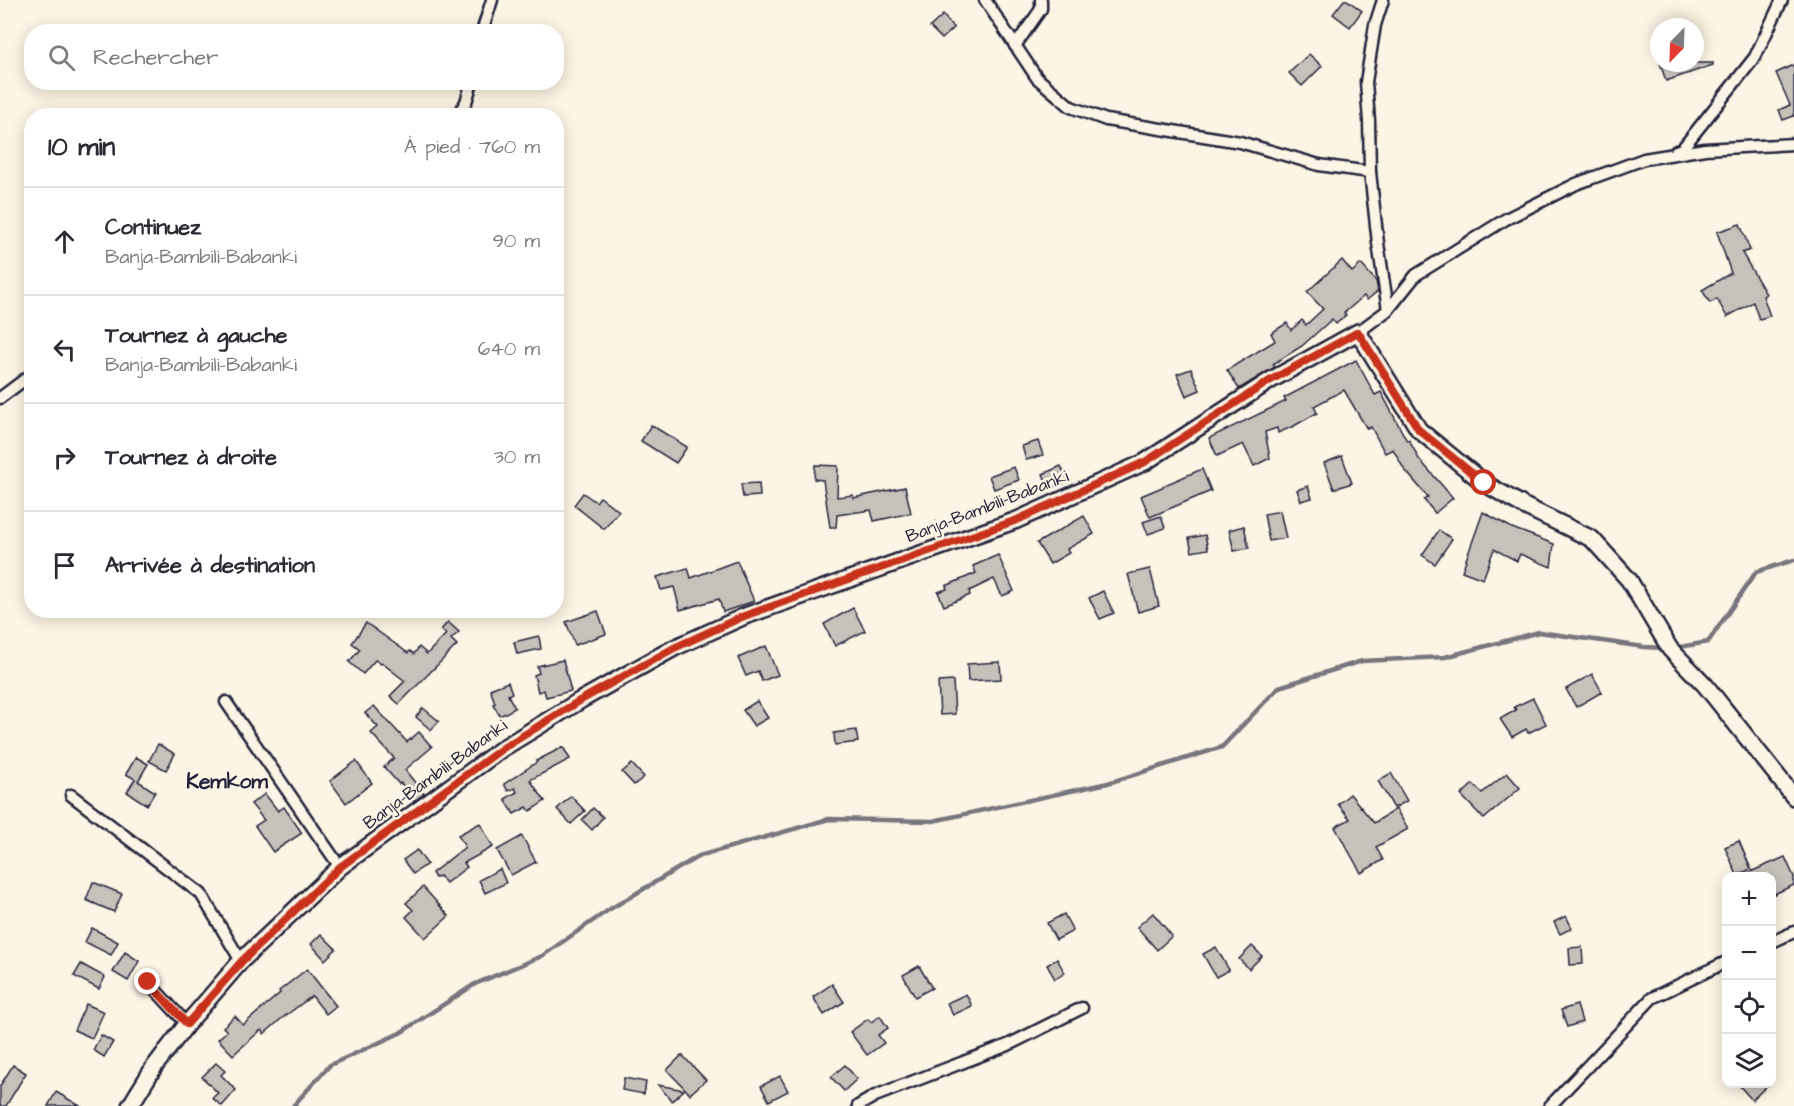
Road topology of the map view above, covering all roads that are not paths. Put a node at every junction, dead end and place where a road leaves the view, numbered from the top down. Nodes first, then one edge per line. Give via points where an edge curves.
1 (492, 0) edge
2 (985, 0) edge
3 (1041, 0) edge
4 (1383, 0) edge
5 (1782, 0) edge
6 (484, 24) edge
7 (1015, 46) junction
8 (470, 90) edge
9 (462, 108) edge
10 (1794, 144) edge
11 (1644, 159) junction
12 (1370, 172) junction
13 (1388, 310) junction
14 (1358, 332) junction
15 (24, 380) edge
16 (0, 398) edge
17 (226, 702) dead end
18 (70, 795) dead end
19 (1794, 797) edge
20 (340, 867) junction
21 (1794, 933) edge
22 (1776, 940) edge
23 (242, 961) junction
24 (1722, 964) edge
25 (148, 982) dead end
26 (1082, 1008) dead end
27 (187, 1024) junction
28 (130, 1106) edge
29 (858, 1106) edge
30 (1550, 1106) edge

1 - 6 street
2 - 7 street
3 - 7 street via 1041,9
4 - 12 street via 1366,82
5 - 11 street via 1755,57 1682,149
7 - 12 street via 1037,78 1071,107 1106,120 1240,141 1319,165
8 - 9 street
10 - 11 street via 1705,149
11 - 13 street via 1576,184 1506,219 1416,275
12 - 13 street
13 - 14 street
14 - 19 street via 1419,430 1484,483 1592,539 1629,580 1670,649 1705,685
14 - 20 street, Banja-Bambili-Babanki via 1271,380 1145,462 1017,520 744,616 674,648 503,748
15 - 16 street
17 - 20 street
18 - 23 street via 201,894
20 - 23 street, Banja-Bambili-Babanki
21 - 22 street
23 - 27 street, Banja-Bambili-Babanki
24 - 30 street via 1652,998
25 - 27 street
26 - 29 street via 1008,1045
27 - 28 street, Banja-Bambili-Babanki

